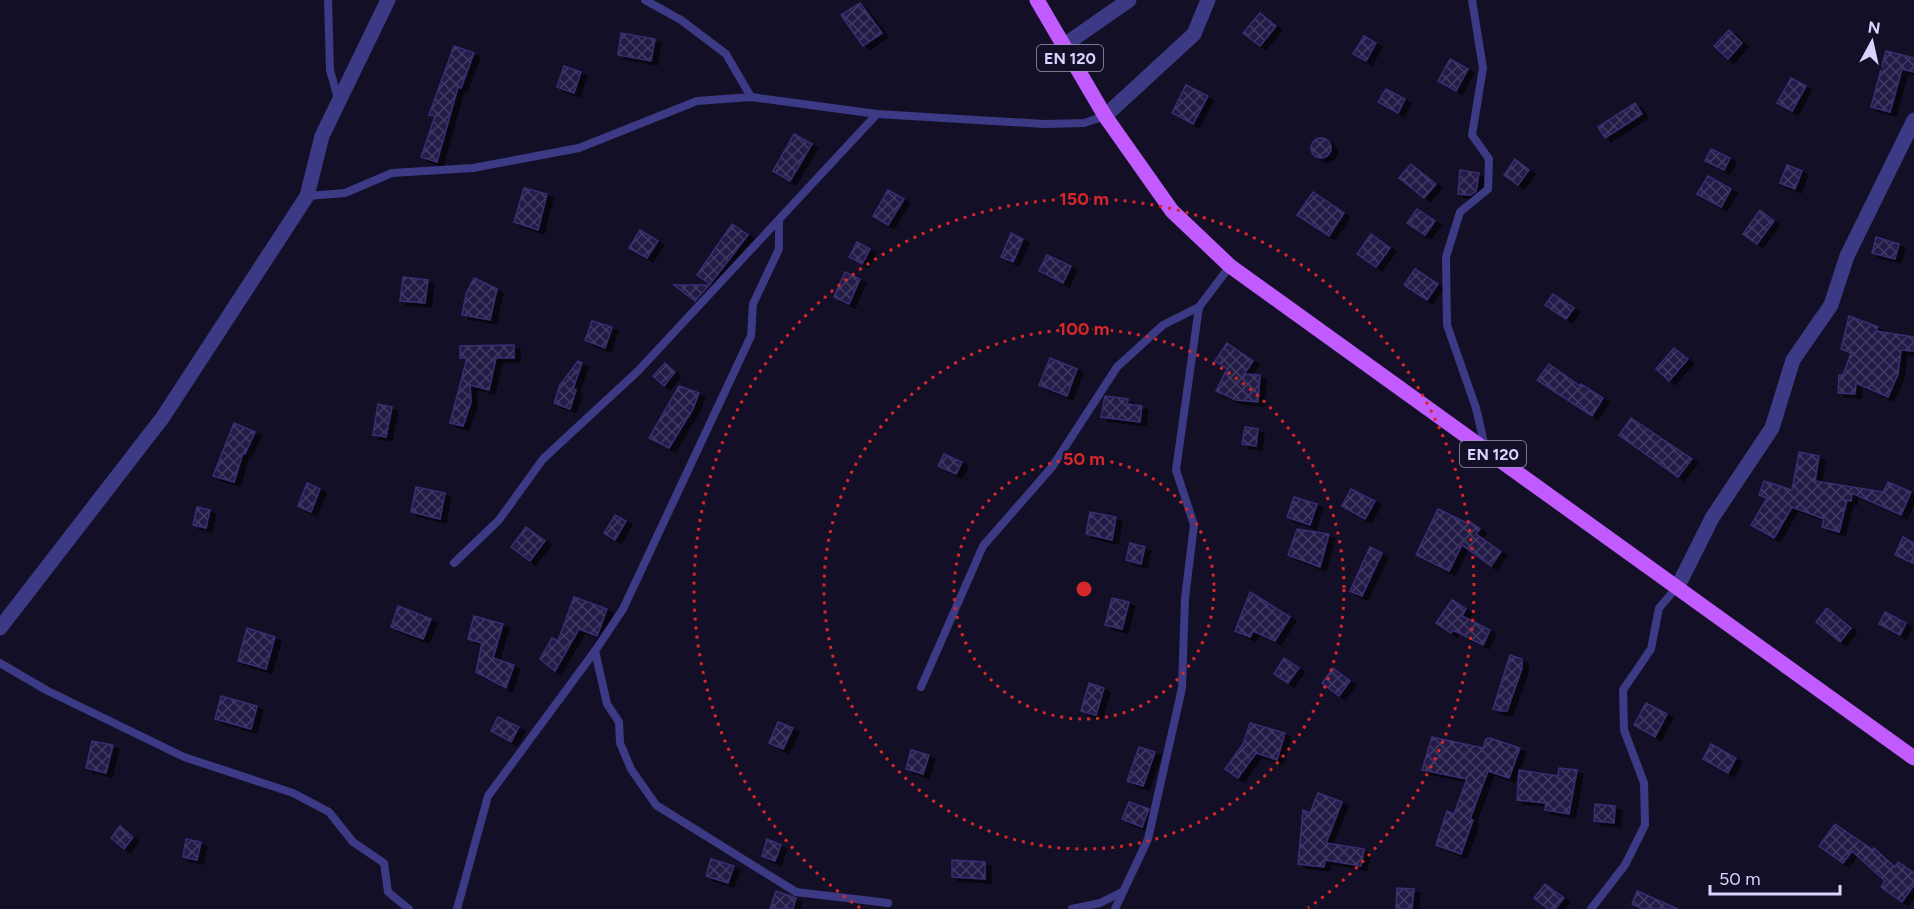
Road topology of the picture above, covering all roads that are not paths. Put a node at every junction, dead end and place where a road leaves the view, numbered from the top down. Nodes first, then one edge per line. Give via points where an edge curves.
1 (328, 0) edge
2 (388, 0) edge
3 (645, 0) edge
4 (1037, 0) edge
5 (1129, 0) edge
6 (1208, 0) edge
7 (1472, 0) edge
8 (1063, 46) junction
9 (751, 97) junction
10 (338, 99) junction
11 (877, 114) junction
12 (1105, 116) junction
13 (1914, 120) edge
14 (307, 196) junction
15 (779, 222) junction
16 (1230, 266) junction
17 (1199, 307) junction
18 (1485, 448) junction
19 (454, 563) dead end
20 (1678, 586) junction
21 (0, 627) edge
22 (595, 651) junction
23 (0, 663) edge
24 (921, 687) dead end
25 (1914, 758) edge
26 (1122, 892) junction
27 (888, 903) dead end
28 (409, 909) edge
29 (457, 909) edge
30 (1072, 909) edge
31 (1115, 909) edge
32 (1591, 909) edge

1 - 10 lane via 330,70
2 - 10 street
3 - 9 lane via 681,20 726,54
4 - 8 main road, EN 120
5 - 8 street
6 - 12 street via 1194,34
7 - 18 lane via 1483,68 1472,135 1489,159 1488,189 1460,212 1446,257 1447,326 1476,408
8 - 12 main road, EN 120
9 - 11 lane
9 - 14 lane via 697,101 579,148 474,168 392,172 345,193
10 - 14 street via 322,136
11 - 12 lane via 1045,124 1084,123
11 - 15 lane
12 - 16 main road, EN 120 via 1172,211
13 - 20 street via 1847,255 1831,305 1793,360 1772,428 1712,518
14 - 21 street via 163,417
15 - 19 lane via 638,371 543,459 499,520
15 - 22 lane via 780,249 753,304 751,336 623,609
16 - 17 lane
16 - 18 main road, EN 120
17 - 24 lane via 1163,325 1117,367 1052,466 983,546
17 - 26 lane via 1176,470 1194,525 1185,598 1182,688 1148,839
18 - 20 main road, EN 120
20 - 25 main road, EN 120
20 - 32 lane via 1659,608 1651,648 1623,690 1624,730 1644,783 1645,825 1625,865
22 - 27 lane via 607,704 619,722 620,743 631,770 656,805 796,892
22 - 29 lane via 488,796
23 - 28 lane via 46,690 184,757 293,793 329,812 353,842 384,863 388,892
26 - 30 lane via 1100,903
26 - 31 lane

